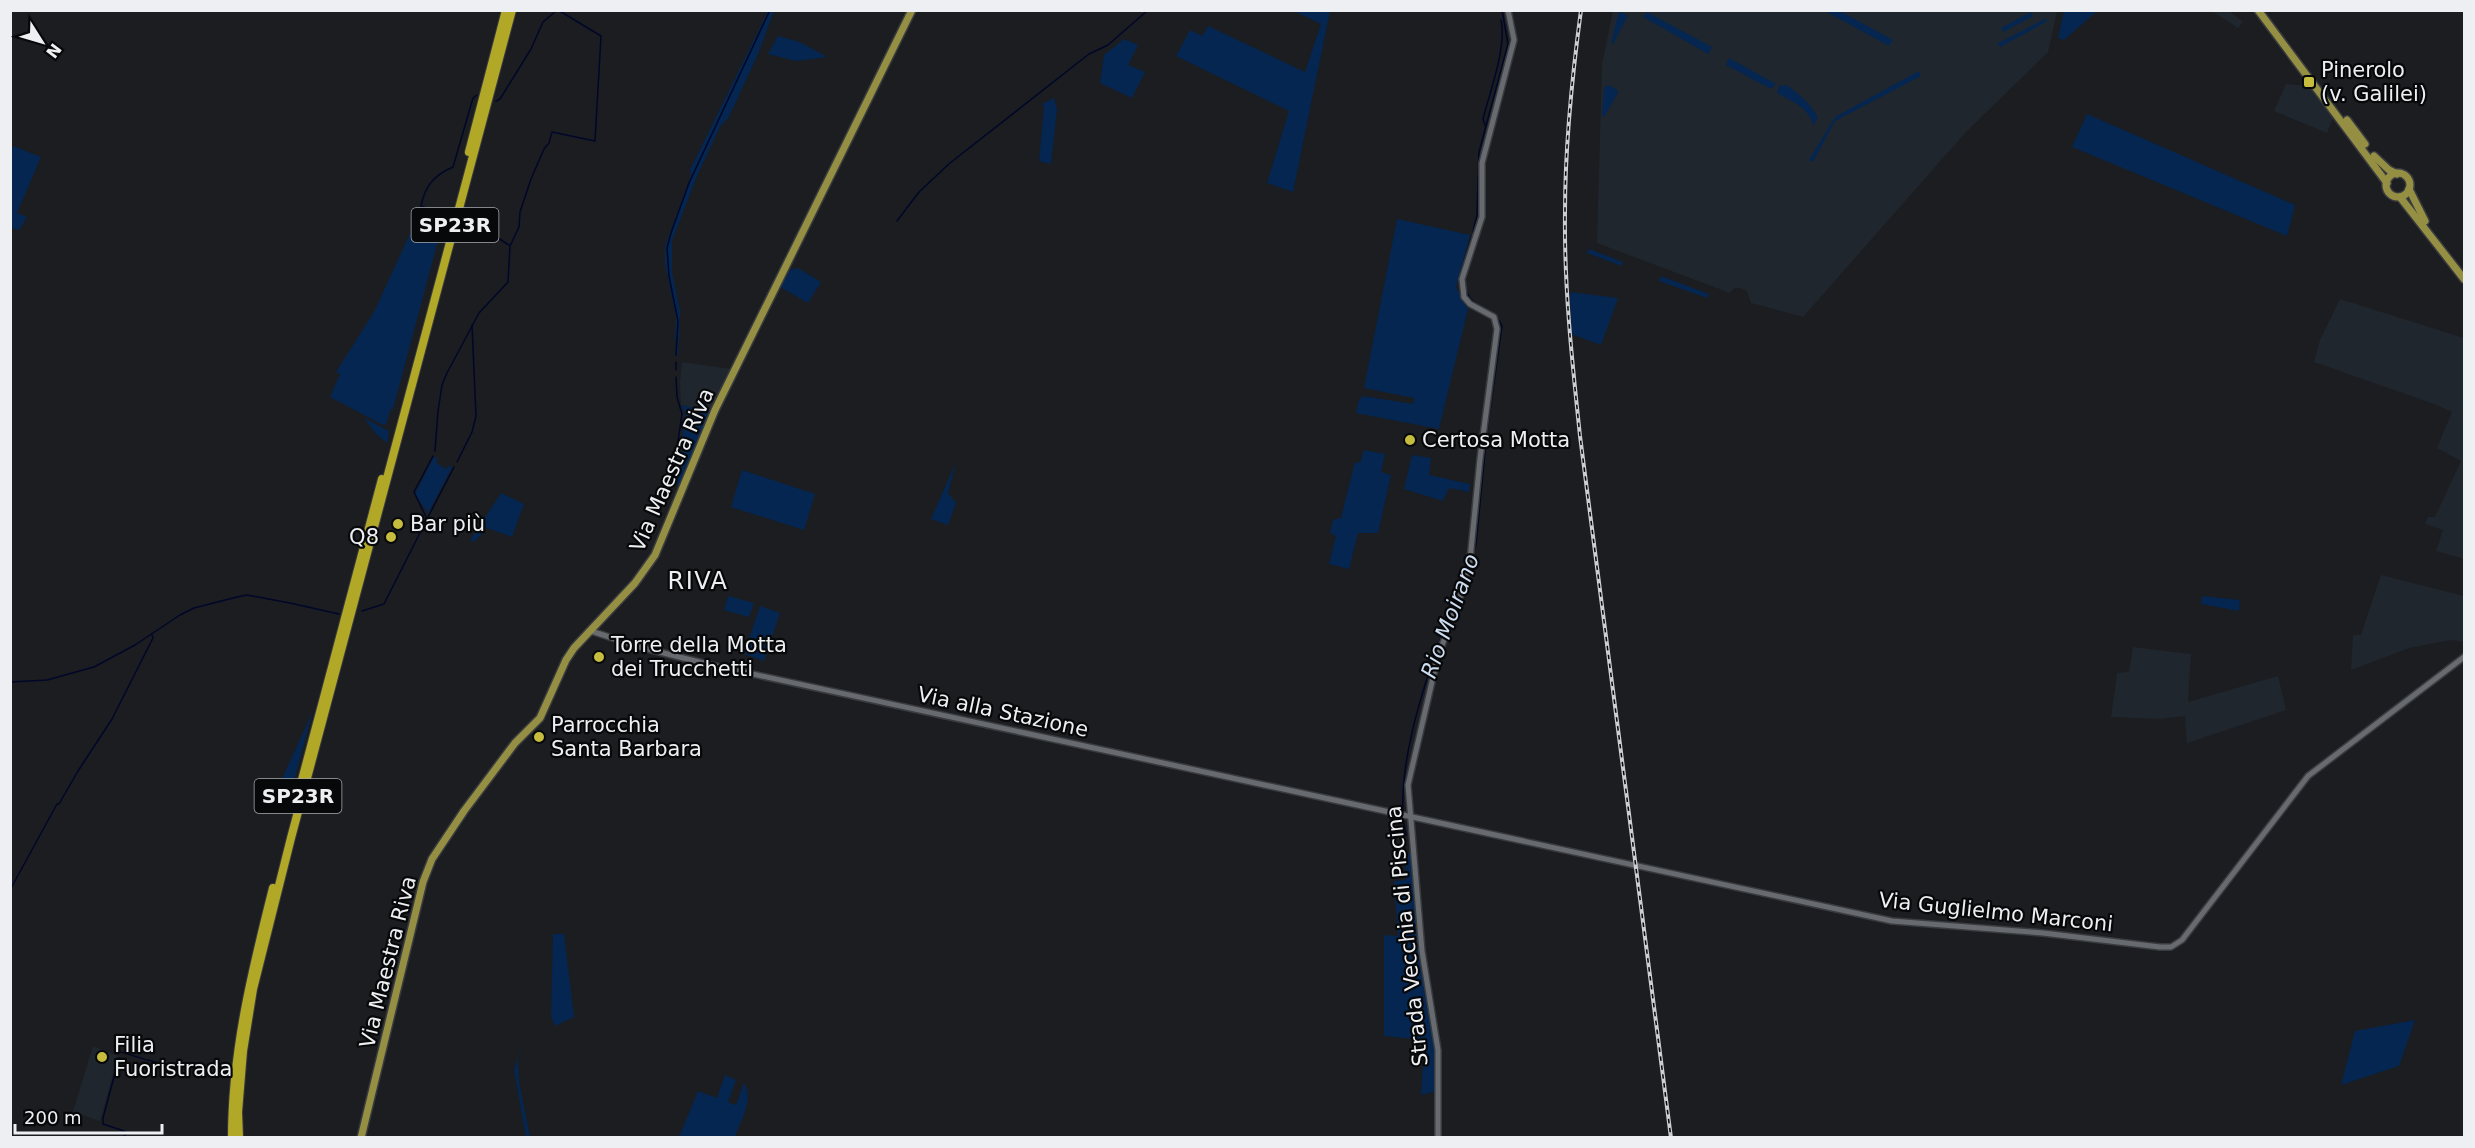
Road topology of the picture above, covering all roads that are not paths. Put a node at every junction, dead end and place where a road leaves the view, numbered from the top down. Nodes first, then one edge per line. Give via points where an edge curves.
1 (506, 10) edge
2 (512, 10) edge
3 (912, 10) edge
4 (1508, 10) edge
5 (2258, 10) edge
6 (2264, 10) edge
7 (2397, 174) junction
8 (2387, 183) junction
9 (2409, 189) junction
10 (2400, 197) junction
11 (2464, 273) edge
12 (2464, 279) edge
13 (396, 438) junction
14 (390, 459) junction
15 (591, 631) junction
16 (2464, 657) edge
17 (1410, 817) junction
18 (232, 1137) edge
19 (239, 1137) edge
20 (361, 1137) edge
21 (1438, 1137) edge

1 - 13 highway, SP23R
2 - 13 highway, SP23R
3 - 15 main road, Via Maestra Riva via 715,410 655,555
4 - 17 street, Strada Vecchia di Piscina via 1514,40 1482,163 1482,217 1462,279 1464,297 1494,317 1497,328 1472,550 1438,656 1414,753 1408,785
5 - 8 main road
6 - 7 main road via 2371,152
7 - 8 main road
7 - 9 main road via 2407,178
8 - 10 main road via 2390,193
9 - 10 main road
9 - 11 main road via 2422,217
10 - 12 main road
13 - 14 highway, SP23R
14 - 18 highway, SP23R via 247,990
14 - 19 highway, SP23R via 253,989 243,1052
15 - 17 street, Via alla Stazione via 711,665
15 - 20 main road, Via Maestra Riva via 566,660 540,718 508,751 429,864
16 - 17 street, Via Guglielmo Marconi via 2308,776 2188,932 2171,947 1892,921
17 - 21 street, Strada Vecchia di Piscina via 1422,951 1438,1050

